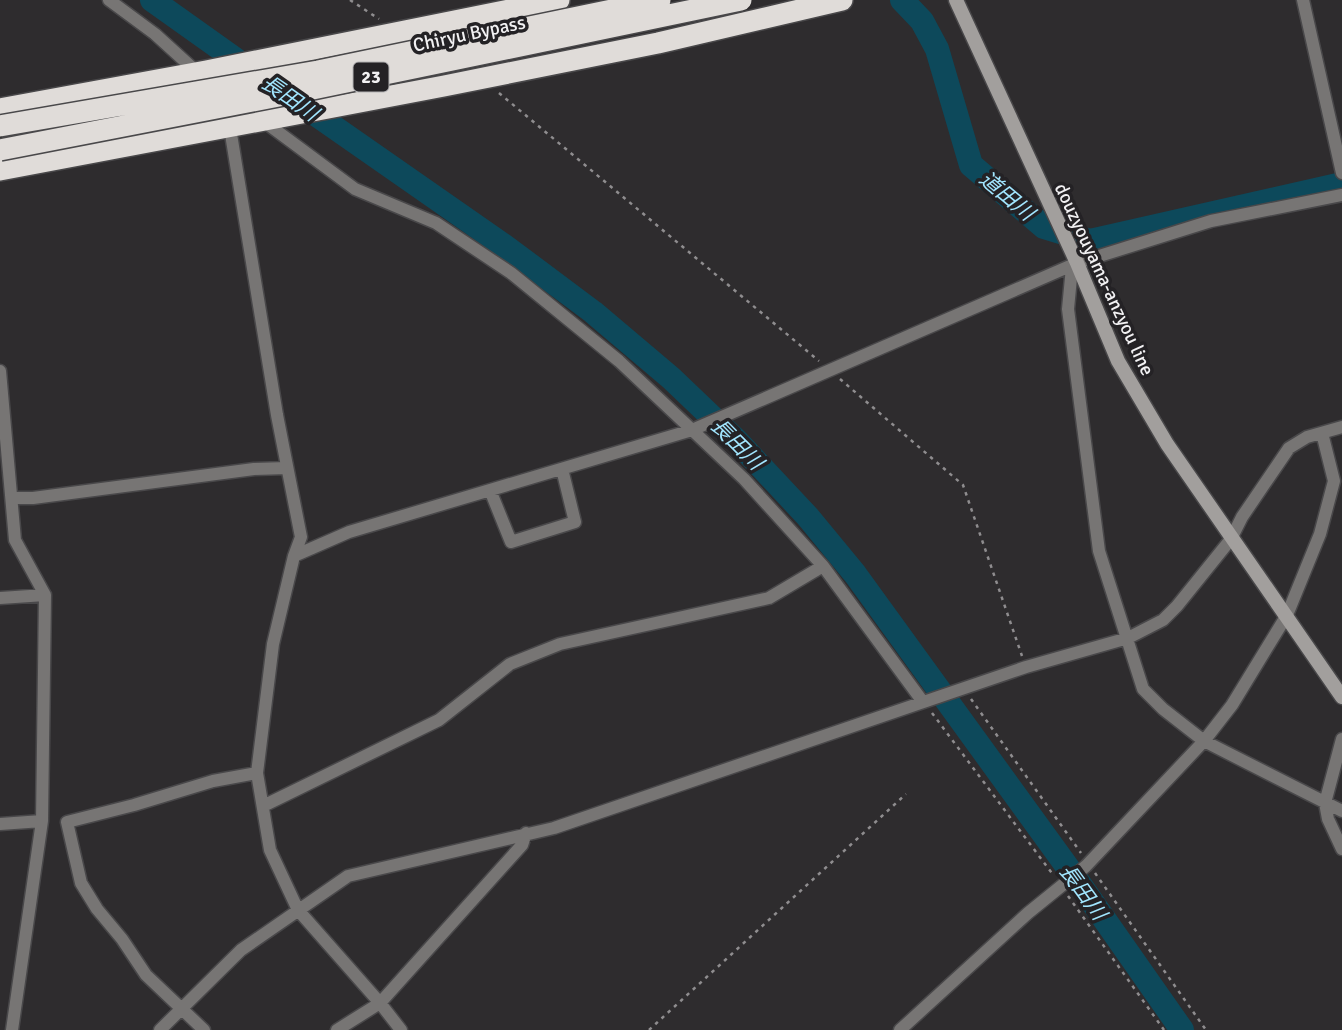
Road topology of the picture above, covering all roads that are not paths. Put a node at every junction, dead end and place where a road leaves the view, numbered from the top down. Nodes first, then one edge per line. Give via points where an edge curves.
1 (109, 0) edge
2 (559, 0) edge
3 (660, 0) edge
4 (741, 0) edge
5 (842, 0) edge
6 (956, 0) edge
7 (1303, 0) edge
8 (201, 71) junction
9 (0, 109) edge
10 (264, 121) junction
11 (0, 126) edge
12 (230, 128) junction
13 (0, 150) edge
14 (0, 170) edge
15 (1342, 173) edge
16 (1342, 195) edge
17 (1075, 265) junction
18 (0, 371) edge
19 (0, 377) edge
20 (1342, 427) edge
21 (692, 430) junction
22 (1322, 433) junction
23 (287, 468) junction
24 (562, 469) junction
25 (490, 490) junction
26 (12, 498) junction
27 (1231, 539) junction
28 (294, 556) junction
29 (823, 566) junction
30 (45, 595) junction
31 (0, 598) edge
32 (1287, 615) junction
33 (1128, 638) junction
34 (1342, 695) edge
35 (923, 702) junction
36 (1342, 739) edge
37 (1204, 741) junction
38 (257, 773) junction
39 (1325, 803) junction
40 (264, 806) junction
41 (1342, 811) edge
42 (42, 821) junction
43 (0, 824) edge
44 (526, 833) junction
45 (1342, 849) edge
46 (298, 910) junction
47 (380, 1003) junction
48 (183, 1009) junction
49 (12, 1030) edge
50 (160, 1030) edge
51 (204, 1030) edge
52 (337, 1030) edge
53 (401, 1030) edge
54 (900, 1030) edge

1 - 8 street
2 - 8 highway, 23
3 - 11 highway, Chiryu Bypass / 23, bridge via 317,71
4 - 13 highway, Chiryu Bypass / 23, bridge
5 - 10 highway, 23 via 631,48
6 - 17 main road, douzyouyama-anzyou line
7 - 15 street
8 - 9 highway, 23
8 - 10 street
10 - 12 highway, 23
10 - 21 street via 355,189 436,223 512,273 619,361
12 - 14 highway, 23
12 - 23 street
16 - 17 street via 1211,221
17 - 21 street
17 - 27 main road, douzyouyama-anzyou line via 1118,361
17 - 33 street via 1068,309 1099,551
18 - 19 street
19 - 26 street
20 - 22 street
21 - 24 street
21 - 29 street
22 - 27 street via 1289,448
22 - 32 street via 1334,481 1320,534
23 - 26 street
23 - 28 street via 301,537
24 - 25 street
24 - 25 street via 575,522 511,542
25 - 28 street via 349,532
26 - 30 street via 15,540
27 - 32 main road, douzyouyama-anzyou line
27 - 33 street via 1163,620
28 - 38 street via 273,645
29 - 35 street
29 - 40 street via 769,598 560,644 510,664 439,720
30 - 31 street
30 - 42 street
32 - 34 main road, douzyouyama-anzyou line
32 - 37 street via 1232,705
33 - 35 street
33 - 37 street via 1143,689
35 - 44 street via 554,828
36 - 39 street
37 - 39 street
37 - 54 street via 1086,866
38 - 40 street
38 - 48 street via 67,822 81,883 146,975
39 - 41 street
39 - 45 street
40 - 46 street via 270,850
42 - 43 street
42 - 49 street
44 - 46 street via 348,876
44 - 47 street via 522,845
46 - 47 street
46 - 48 street via 241,950
47 - 52 street
47 - 53 street
48 - 50 street
48 - 51 street

